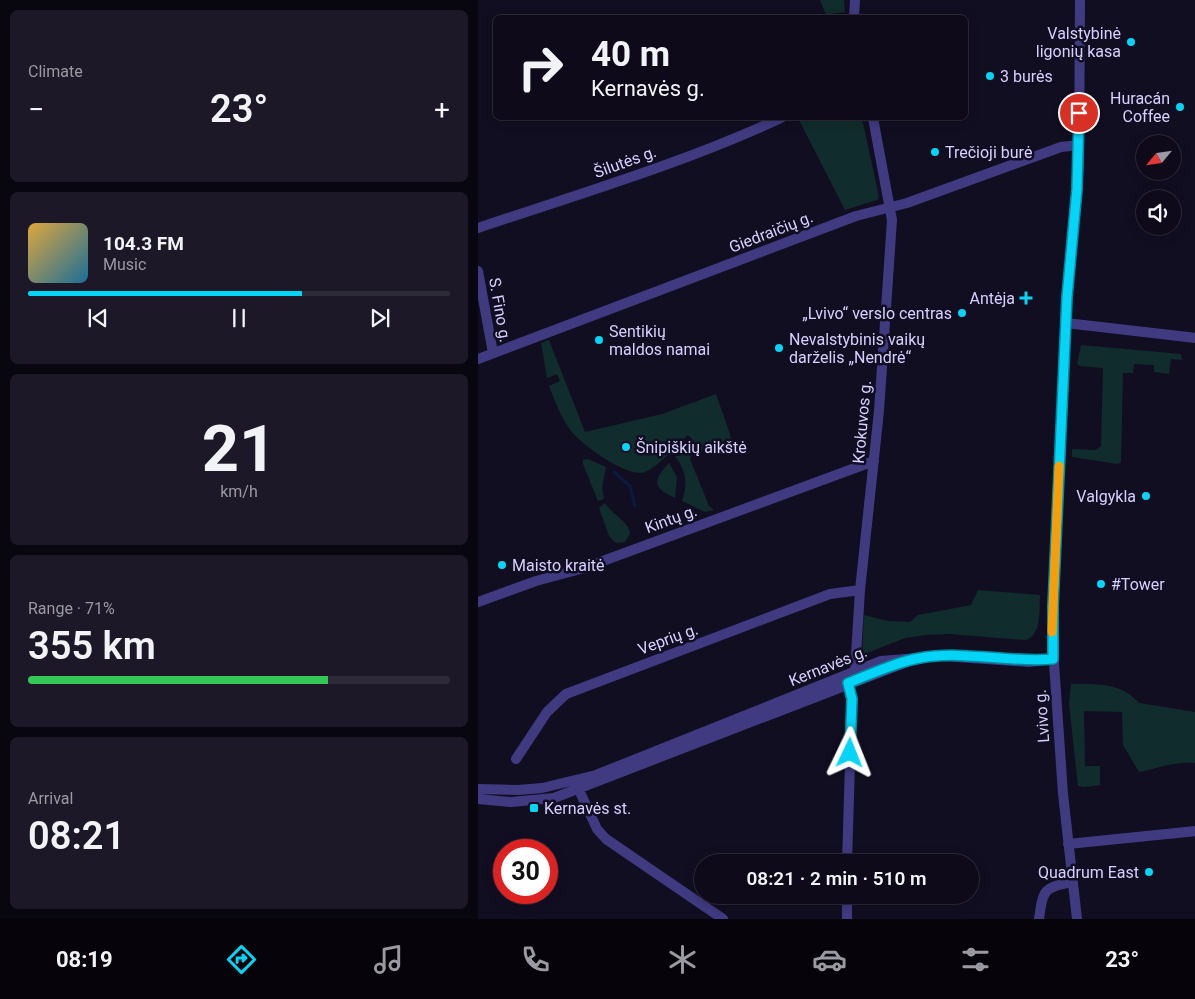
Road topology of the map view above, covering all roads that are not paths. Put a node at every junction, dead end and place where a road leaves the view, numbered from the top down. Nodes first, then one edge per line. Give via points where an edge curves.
1 (855, 0) edge
2 (1080, 0) edge
3 (854, 15) edge
4 (776, 120) edge
5 (873, 120) edge
6 (1079, 145) junction
7 (891, 206) junction
8 (478, 228) edge
9 (478, 271) edge
10 (1066, 323) junction
11 (1196, 338) edge
12 (493, 353) junction
13 (478, 359) edge
14 (874, 461) junction
15 (860, 590) junction
16 (478, 602) edge
17 (919, 658) junction
18 (1053, 659) junction
19 (855, 671) junction
20 (848, 683) junction
21 (516, 760) dead end
22 (478, 789) edge
23 (579, 790) junction
24 (478, 799) edge
25 (1196, 831) edge
26 (1068, 844) junction
27 (847, 854) edge
28 (1072, 882) junction
29 (847, 904) edge
30 (723, 919) edge
31 (847, 919) edge
32 (1039, 919) edge
33 (1077, 919) edge

1 - 3 street
2 - 6 street, Lvivo g.
4 - 8 street, Šilutės g. via 613,183
5 - 7 street, Krokuvos g.
6 - 7 street, Giedraičių g. via 1060,147
6 - 10 street, Lvivo g.
7 - 12 street, Giedraičių g. via 856,216
7 - 14 street, Krokuvos g. via 889,276
9 - 12 street, S. Fino g.
10 - 11 street
10 - 18 street, Lvivo g.
12 - 13 street, Giedraičių g.
14 - 15 street, Krokuvos g.
14 - 16 street, Kintų g. via 584,568
15 - 19 street, Krokuvos g.
15 - 21 street, Veprių g. via 830,594 566,694 547,712
17 - 18 street via 942,656 1029,662
17 - 19 street, Kernavės g. via 881,661
17 - 20 street, Kernavės g.
18 - 26 street, Lvivo g.
19 - 22 street, Kernavės g. via 596,775 542,788
20 - 23 street, Kernavės g.
20 - 27 street via 852,699
23 - 24 street, Kernavės g. via 540,801
23 - 30 street via 597,829 606,840
25 - 26 street
26 - 28 street, Lvivo g.
28 - 32 street via 1053,885 1046,890
28 - 33 street, Lvivo g.
29 - 31 street

